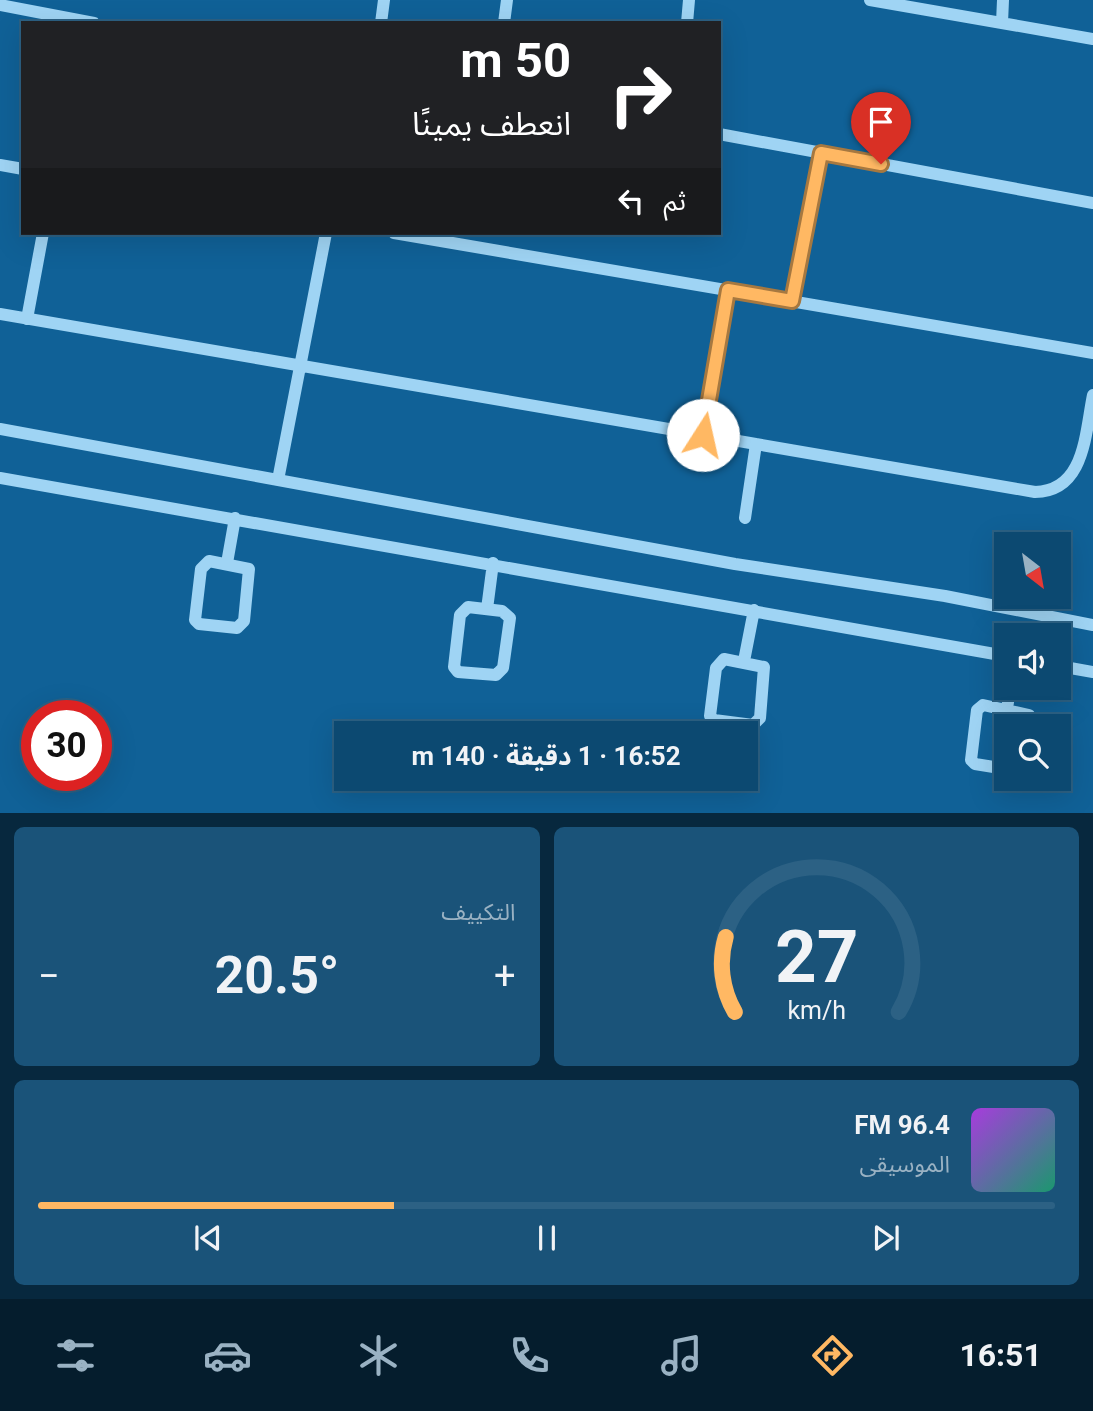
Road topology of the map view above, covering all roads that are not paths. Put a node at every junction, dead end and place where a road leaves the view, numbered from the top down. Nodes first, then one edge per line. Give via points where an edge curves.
1 (384, 0) edge
2 (507, 0) edge
3 (689, 0) edge
4 (870, 0) edge
5 (1003, 0) edge
6 (0, 5) edge
7 (84, 21) edge
8 (381, 21) edge
9 (504, 21) edge
10 (687, 21) edge
11 (1002, 23) junction
12 (1093, 39) edge
13 (721, 134) edge
14 (821, 153) junction
15 (0, 165) edge
16 (21, 169) edge
17 (1093, 203) edge
18 (43, 235) edge
19 (326, 235) edge
20 (406, 235) edge
21 (728, 290) junction
22 (792, 301) junction
23 (0, 314) edge
24 (27, 318) junction
25 (1093, 353) edge
26 (300, 366) junction
27 (1093, 395) edge
28 (0, 429) edge
29 (703, 435) junction
30 (756, 444) junction
31 (0, 478) edge
32 (278, 480) junction
33 (235, 518) junction
34 (746, 518) dead end
35 (227, 563) junction
36 (494, 563) junction
37 (487, 609) junction
38 (754, 610) junction
39 (1093, 625) edge
40 (994, 654) edge
41 (744, 661) junction
42 (1071, 668) edge
43 (1093, 672) edge
44 (1008, 700) edge
45 (1007, 709) junction
46 (1028, 714) edge
47 (994, 767) edge

1 - 8 street
2 - 9 street
3 - 10 street
4 - 11 street
5 - 11 street
6 - 7 street
11 - 12 street
13 - 14 street
14 - 17 street
14 - 22 street
15 - 16 street
18 - 24 street
19 - 26 street
20 - 21 street
21 - 22 street
21 - 29 street
22 - 25 street
23 - 24 street
24 - 26 street
26 - 29 street
26 - 32 street
27 - 30 street via 1073,474 1050,491
28 - 32 street
29 - 30 street
30 - 34 street
31 - 33 street
32 - 39 street
33 - 35 street
33 - 36 street
35 - 35 street via 209,561 202,566 194,617 199,624 233,629 244,621 251,572
36 - 37 street
36 - 38 street
37 - 37 street via 461,611 453,664 458,672 493,676 502,671 510,618 505,612
38 - 40 street
38 - 41 street
41 - 41 street via 761,665 765,671 758,721 749,726 714,720 709,713 717,664 724,659
42 - 43 street
44 - 45 street
45 - 46 street
45 - 47 street via 984,705 977,710 970,757 975,764

